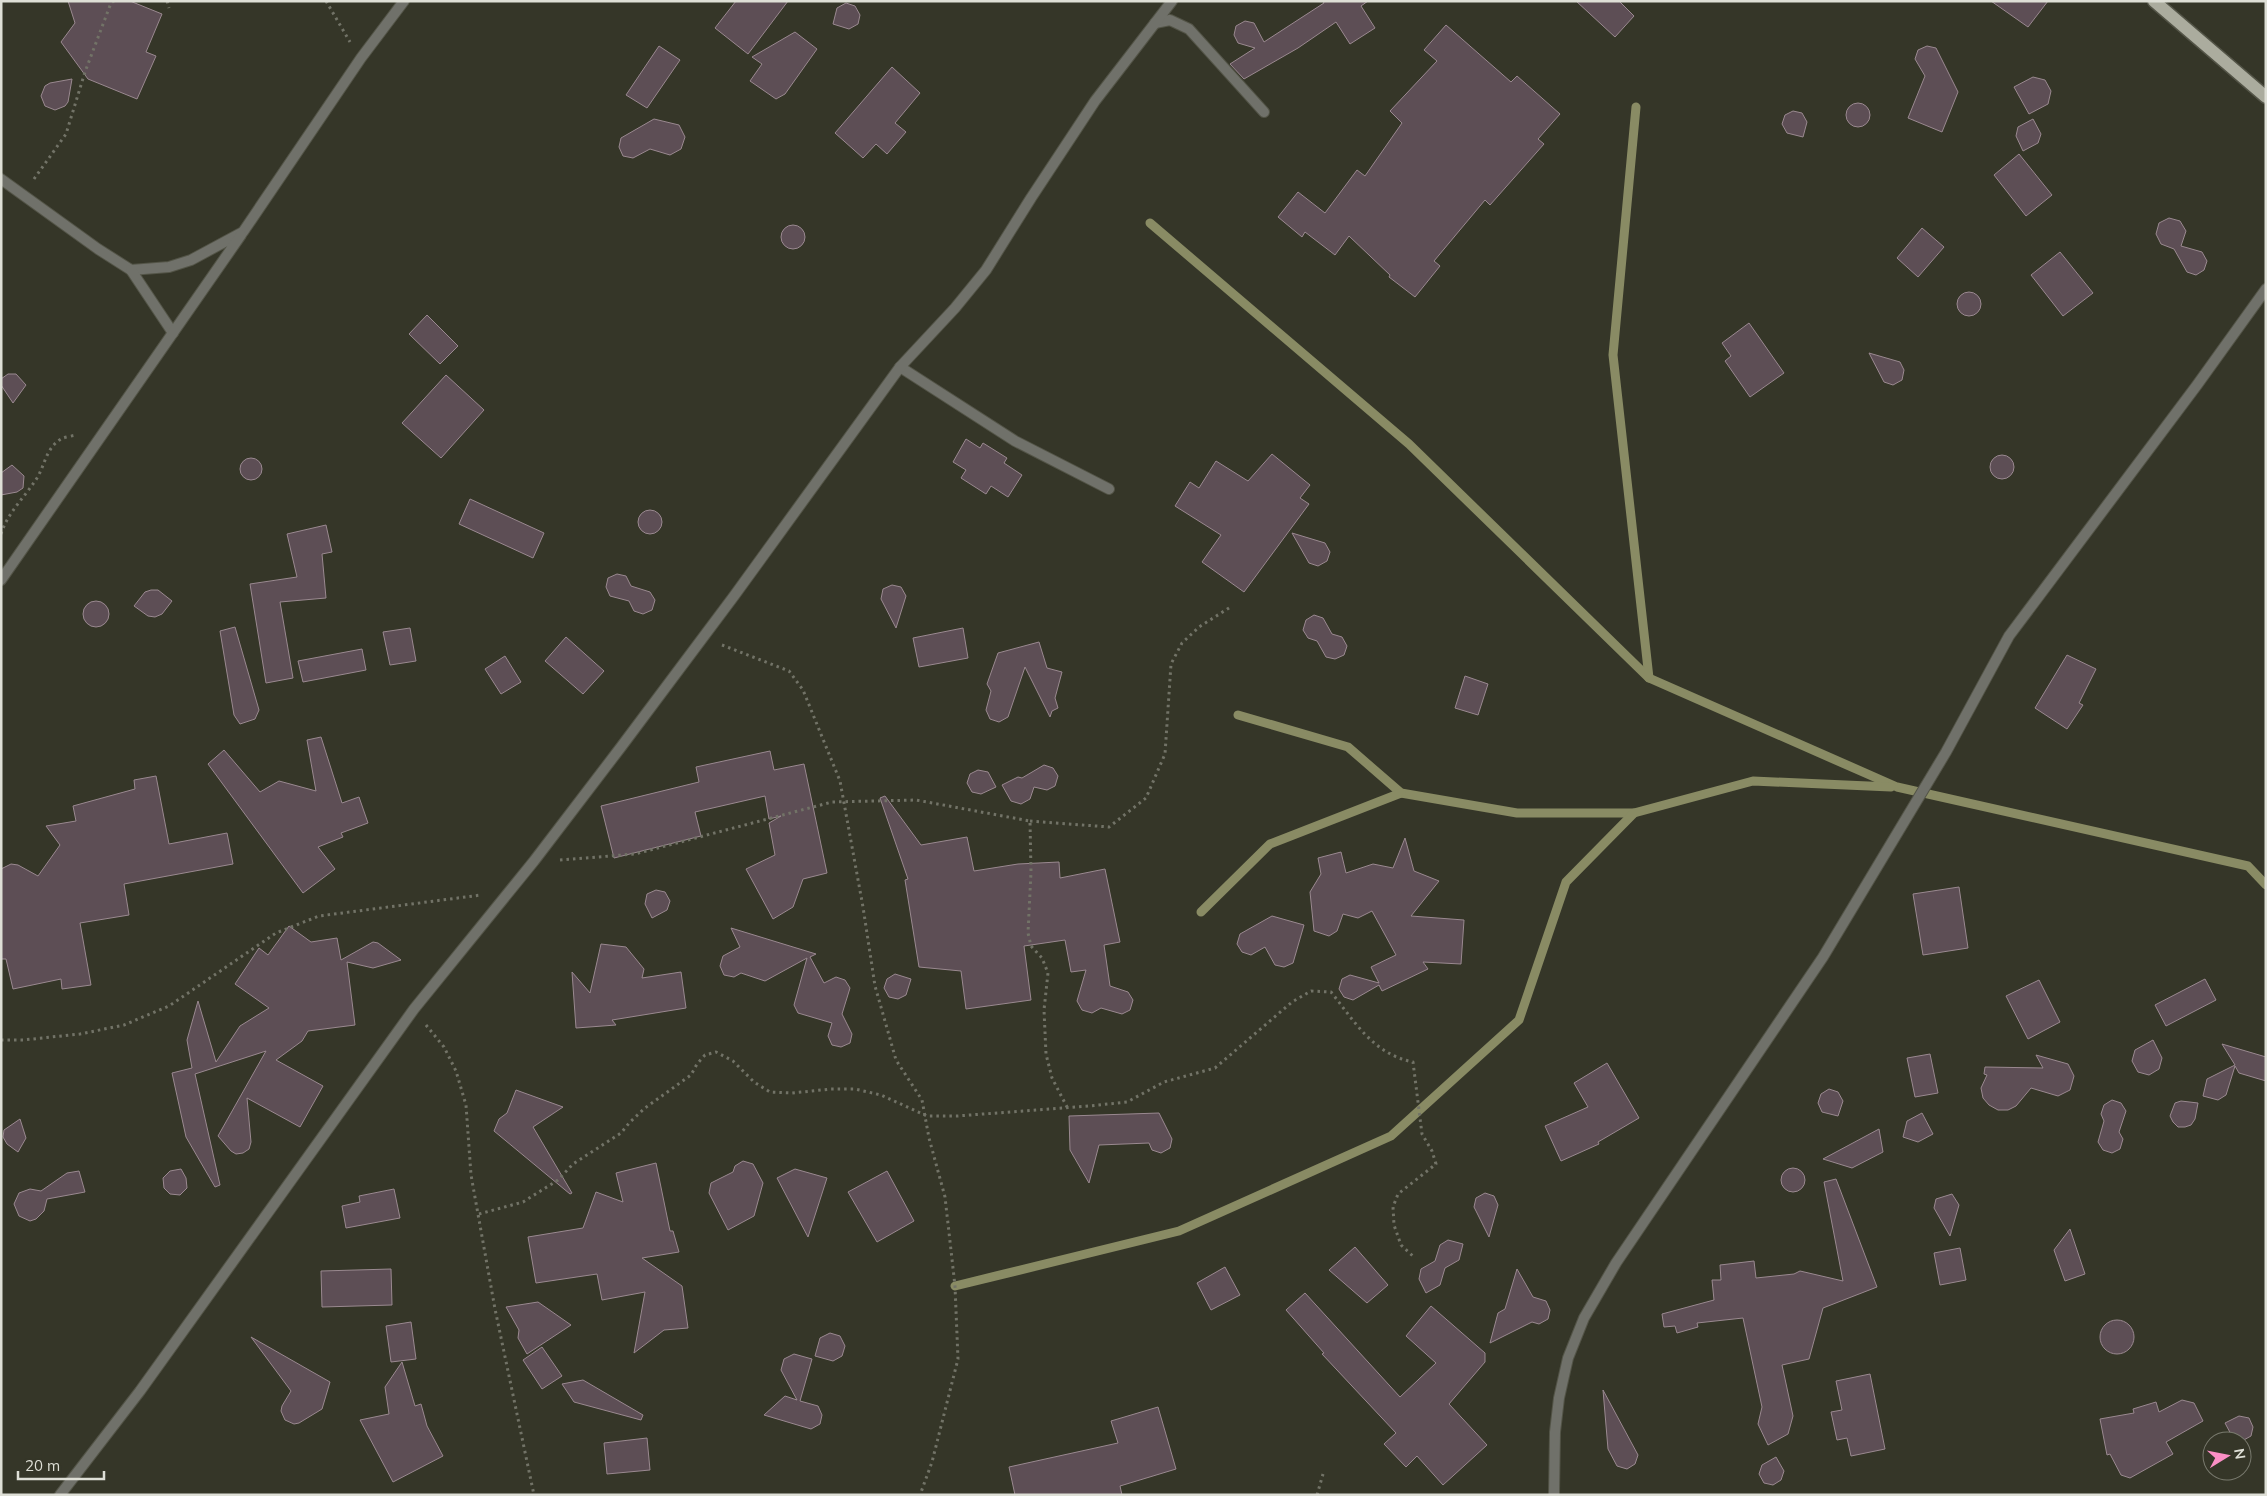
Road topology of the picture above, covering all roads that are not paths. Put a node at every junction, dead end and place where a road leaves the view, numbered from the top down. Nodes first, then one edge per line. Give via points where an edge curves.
1 (404, 1) edge
2 (1172, 1) edge
3 (2154, 1) edge
4 (1155, 23) junction
5 (2266, 97) edge
6 (1264, 112) dead end
7 (1, 179) edge
8 (242, 232) junction
9 (131, 270) junction
10 (2266, 289) edge
11 (173, 333) junction
12 (900, 367) junction
13 (1109, 489) dead end
14 (1, 580) edge
15 (60, 1495) edge
16 (1554, 1495) edge

1 - 8 street
2 - 4 street
3 - 5 main road
4 - 6 street via 1170,20 1189,29
4 - 12 street via 1090,109 986,270 956,308
7 - 9 street
8 - 9 street via 192,260 169,267
8 - 11 street
9 - 11 street
10 - 16 street via 2009,636 1946,752 1823,957 1616,1263 1584,1318 1568,1358 1558,1398
11 - 14 street
12 - 13 street via 1015,441
12 - 15 street via 534,861 414,1008 140,1391

